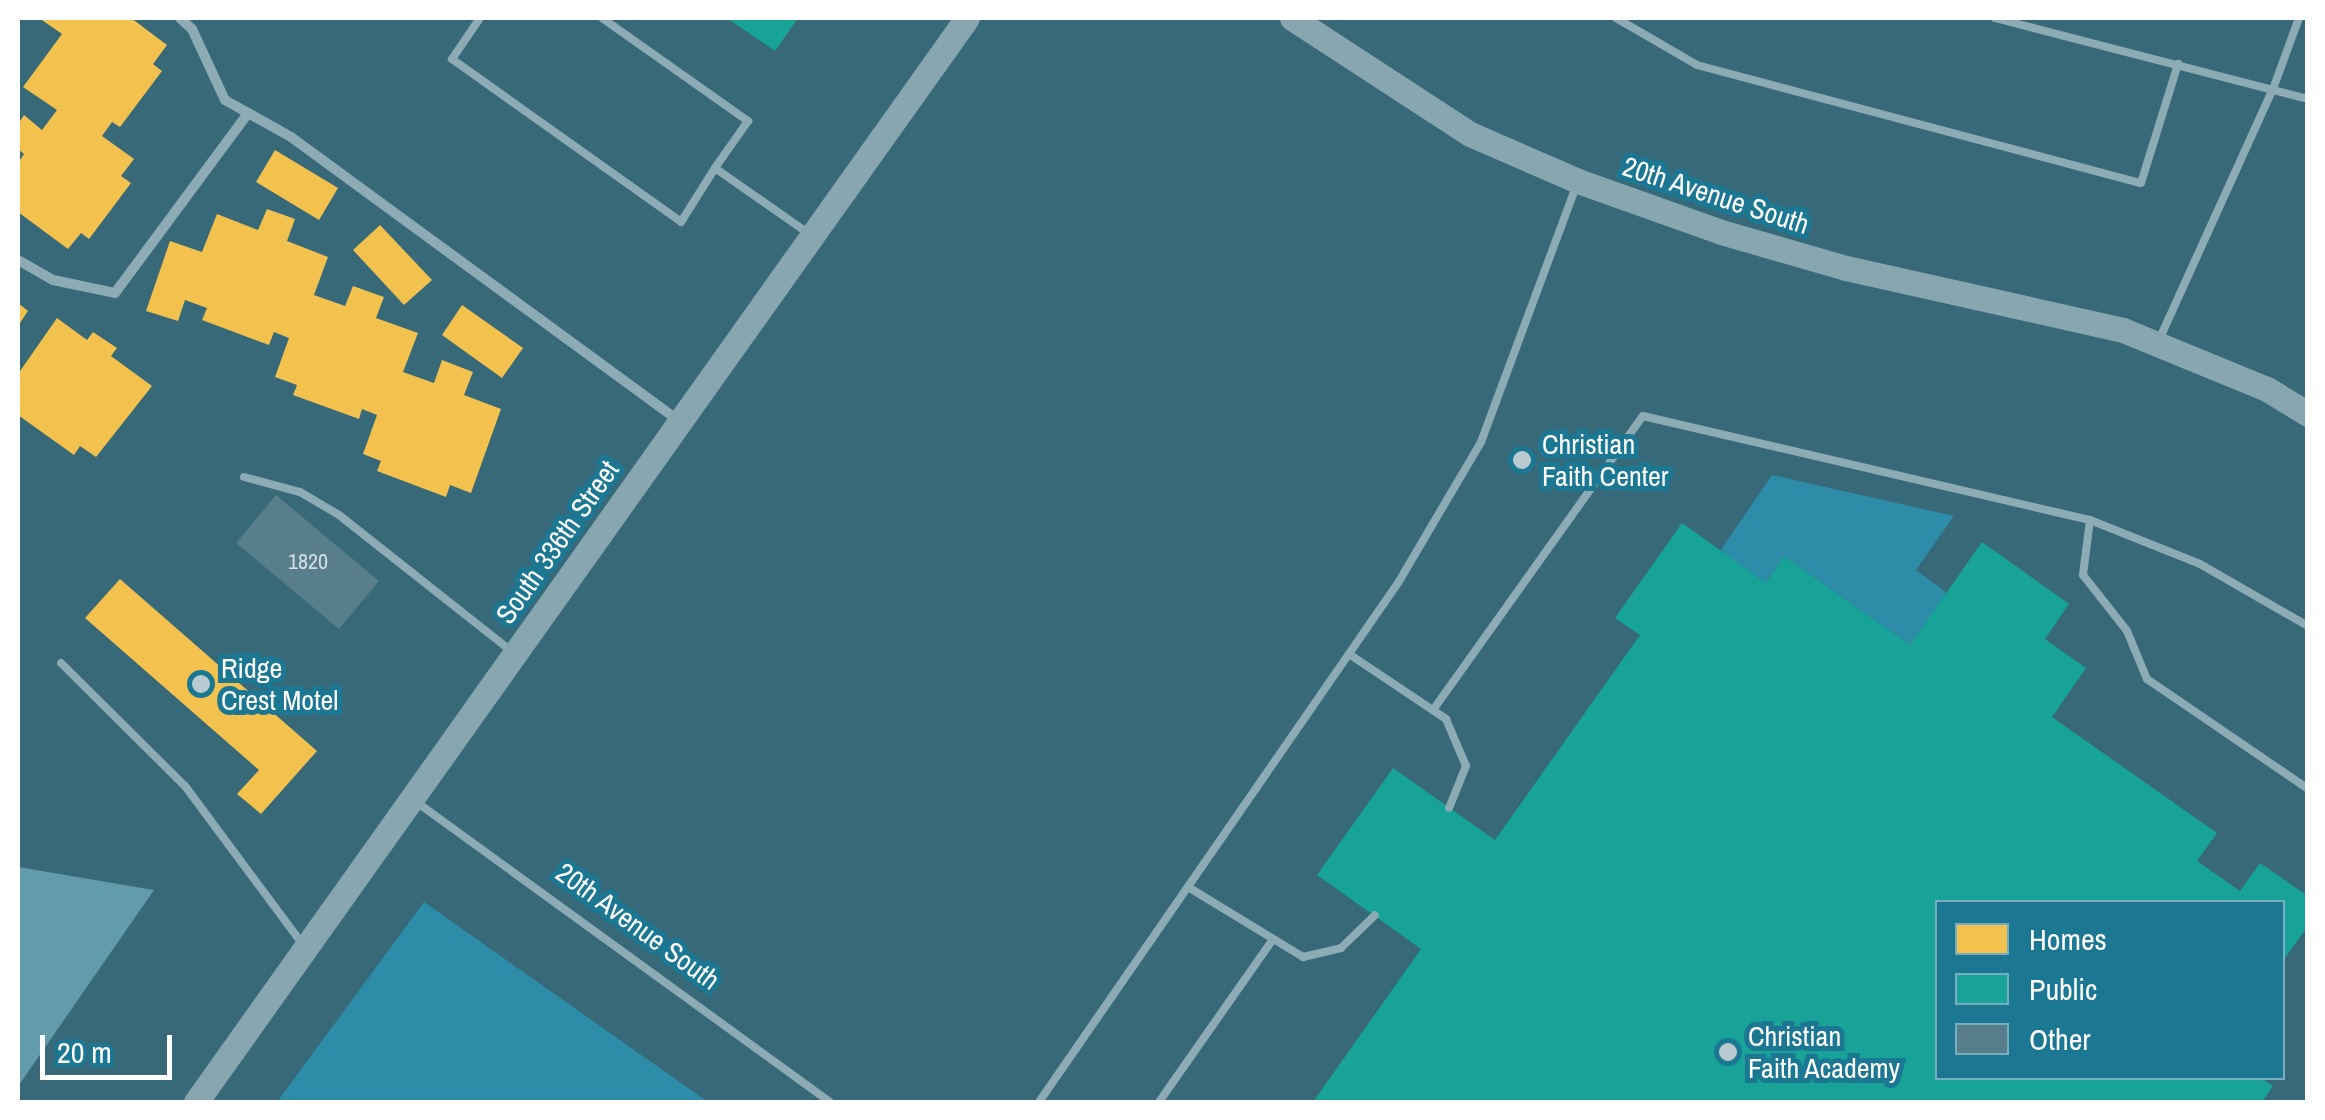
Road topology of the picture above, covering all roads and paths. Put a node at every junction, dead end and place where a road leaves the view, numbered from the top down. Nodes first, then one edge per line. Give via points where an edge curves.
1 (180, 18) edge
2 (480, 18) edge
3 (602, 18) edge
4 (967, 18) edge
5 (1292, 18) edge
6 (1616, 18) edge
7 (1995, 18) edge
8 (2298, 18) edge
9 (2178, 64) junction
10 (2274, 89) junction
11 (2308, 99) edge
12 (248, 112) junction
13 (715, 168) junction
14 (1578, 181) junction
15 (812, 236) junction
16 (18, 260) edge
17 (2158, 344) junction
18 (2308, 414) edge
19 (680, 422) junction
20 (244, 477) dead end
21 (2090, 520) junction
22 (2308, 626) edge
23 (514, 654) junction
24 (1349, 654) junction
25 (61, 662) dead end
26 (1433, 710) junction
27 (2308, 789) edge
28 (411, 798) junction
29 (1449, 808) dead end
30 (1188, 886) junction
31 (1375, 915) dead end
32 (1271, 942) junction
33 (306, 948) junction
34 (196, 1102) edge
35 (830, 1102) edge
36 (1038, 1102) edge
37 (1159, 1102) edge

1 - 12 street via 192,28 225,100
2 - 13 lane via 452,58 681,222
3 - 13 lane via 748,122
4 - 15 main road, South 336th Street
5 - 14 main road, 20th Avenue South via 1470,134
6 - 9 lane via 1697,64 2141,183
7 - 9 lane
8 - 10 lane
9 - 10 lane
10 - 11 lane
10 - 17 lane
12 - 16 street via 115,293 53,280
12 - 19 street
13 - 15 lane
14 - 17 main road, 20th Avenue South via 1738,238
14 - 24 lane via 1480,442
15 - 19 main road, South 336th Street
17 - 18 main road, 20th Avenue South via 2267,388
19 - 23 main road, South 336th Street
20 - 23 lane via 300,492 339,515
21 - 22 lane via 2200,564
21 - 26 lane via 1642,416
21 - 27 lane via 2083,574 2127,631 2148,679
23 - 28 main road, South 336th Street
24 - 26 lane
24 - 30 lane
25 - 33 lane via 185,786
26 - 29 lane via 1460,742 1466,766
28 - 33 main road, South 336th Street
28 - 35 lane, 20th Avenue South
30 - 32 lane
30 - 36 lane
31 - 32 lane via 1341,948 1320,956 1288,953
32 - 37 lane
33 - 34 main road, South 336th Street

